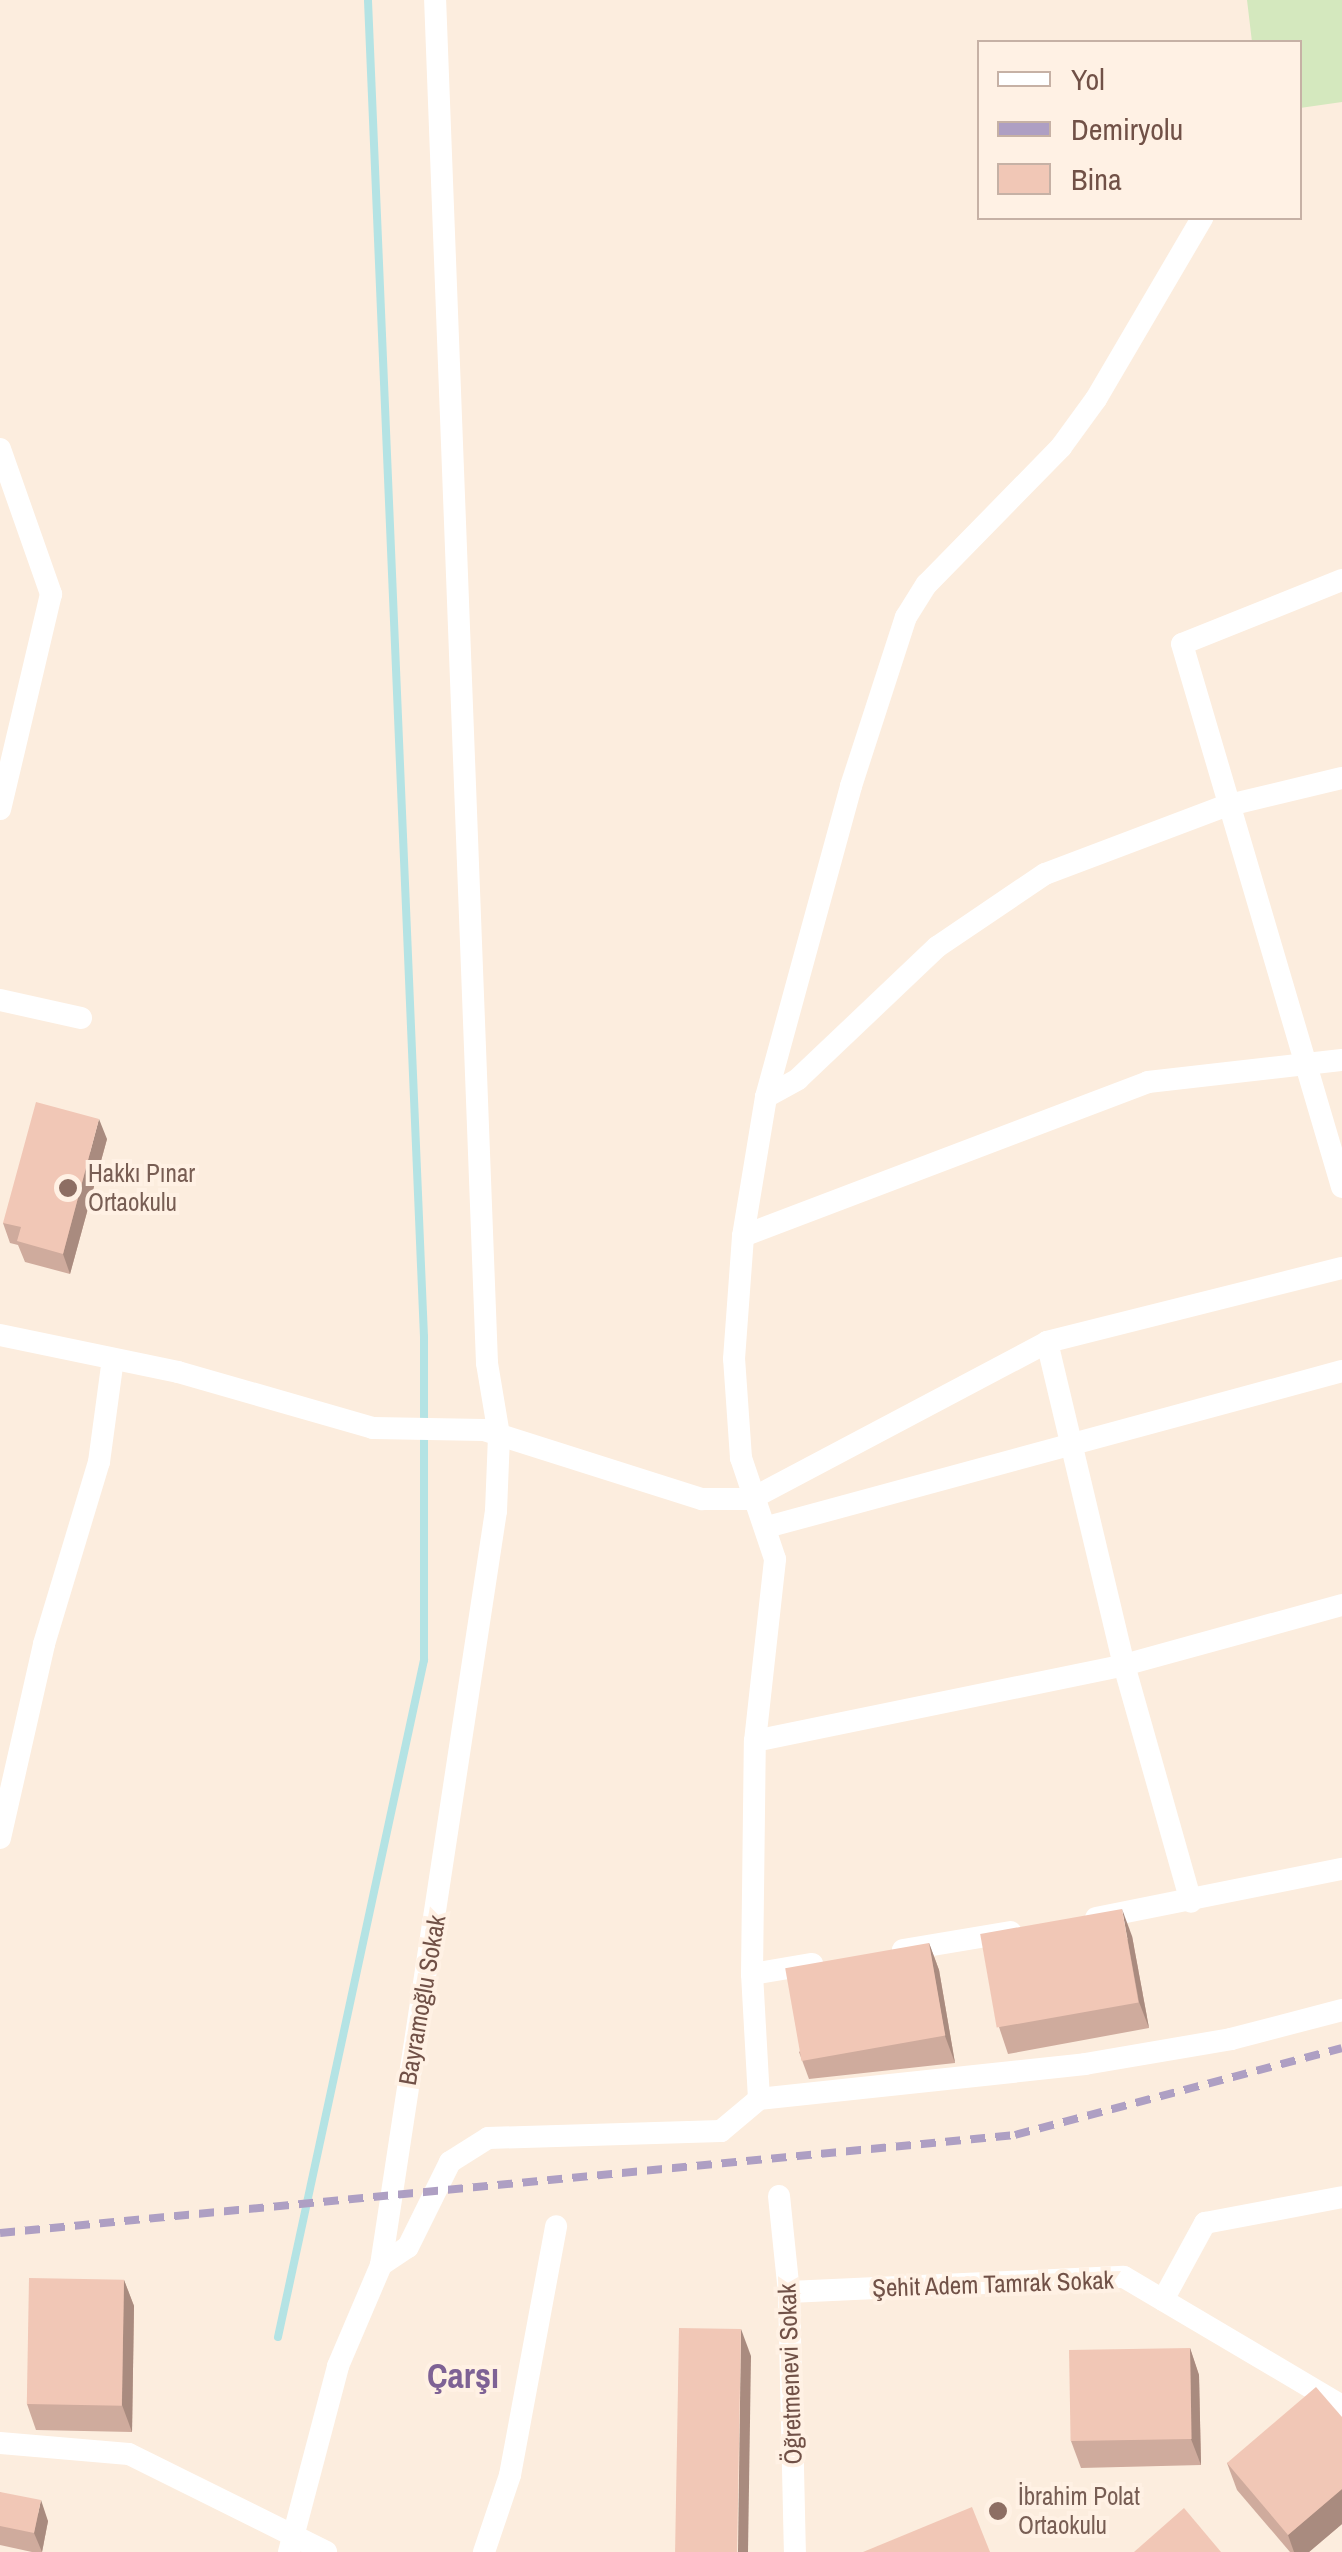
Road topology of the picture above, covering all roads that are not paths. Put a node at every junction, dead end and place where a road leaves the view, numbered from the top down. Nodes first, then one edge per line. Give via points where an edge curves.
1 (435, 0) edge
2 (1201, 220) edge
3 (0, 449) edge
4 (8, 491) edge
5 (1342, 580) edge
6 (1342, 778) edge
7 (1225, 806) junction
8 (0, 809) edge
9 (0, 1000) edge
10 (82, 1018) dead end
11 (1342, 1060) edge
12 (1308, 1065) junction
13 (766, 1097) junction
14 (1342, 1187) edge
15 (742, 1236) junction
16 (1342, 1268) edge
17 (0, 1335) edge
18 (1046, 1342) junction
19 (113, 1359) junction
20 (1342, 1371) edge
21 (492, 1433) junction
22 (1074, 1446) junction
23 (751, 1499) junction
24 (767, 1527) junction
25 (1342, 1605) edge
26 (1124, 1665) junction
27 (756, 1741) junction
28 (0, 1838) edge
29 (1342, 1868) edge
30 (1191, 1902) junction
31 (1076, 1921) edge
32 (1038, 1927) edge
33 (886, 1952) edge
34 (828, 1962) edge
35 (752, 1974) junction
36 (1342, 2010) edge
37 (759, 2099) junction
38 (779, 2196) dead end
39 (1342, 2197) edge
40 (556, 2226) dead end
41 (381, 2265) junction
42 (789, 2292) junction
43 (1163, 2300) junction
44 (1342, 2406) edge
45 (0, 2444) edge
46 (291, 2542) edge
47 (326, 2552) edge
48 (484, 2552) edge
49 (795, 2552) edge

1 - 21 street, Bayramoğlu Sokak
2 - 13 street via 1096,399 1061,446 927,584 906,617 856,767
3 - 4 street
4 - 8 street via 51,594
5 - 7 street via 1182,644
6 - 7 street
7 - 12 street
7 - 13 street via 1093,850 992,906 937,947 798,1079
9 - 10 street
11 - 12 street
12 - 14 street
12 - 15 street via 1192,1074 1096,1097
13 - 15 street
15 - 23 street via 734,1409
16 - 18 street
17 - 19 street
18 - 22 street
18 - 23 street
19 - 21 street via 373,1428
19 - 28 street via 100,1462 44,1644
20 - 22 street
21 - 23 street via 702,1498
21 - 41 street, Bayramoğlu Sokak via 472,1690
22 - 24 street
22 - 26 street
23 - 24 street
24 - 27 street via 774,1588
25 - 26 street
26 - 27 street
26 - 30 street
27 - 35 street
29 - 30 street
30 - 31 street
32 - 33 street
34 - 35 street
35 - 37 street
36 - 37 street via 1231,2039 1084,2064
37 - 41 street via 721,2131 505,2136 472,2145 441,2174 403,2253
38 - 42 street, Öğretmenevi Sokak
39 - 43 street via 1205,2223
40 - 48 street via 510,2475
41 - 46 street, Bayramoğlu Sokak via 338,2366
42 - 43 street, Şehit Adem Tamrak Sokak via 1124,2277
42 - 49 street, Öğretmenevi Sokak
43 - 44 street, Şehit Adem Tamrak Sokak
45 - 46 street via 129,2454
46 - 47 street

